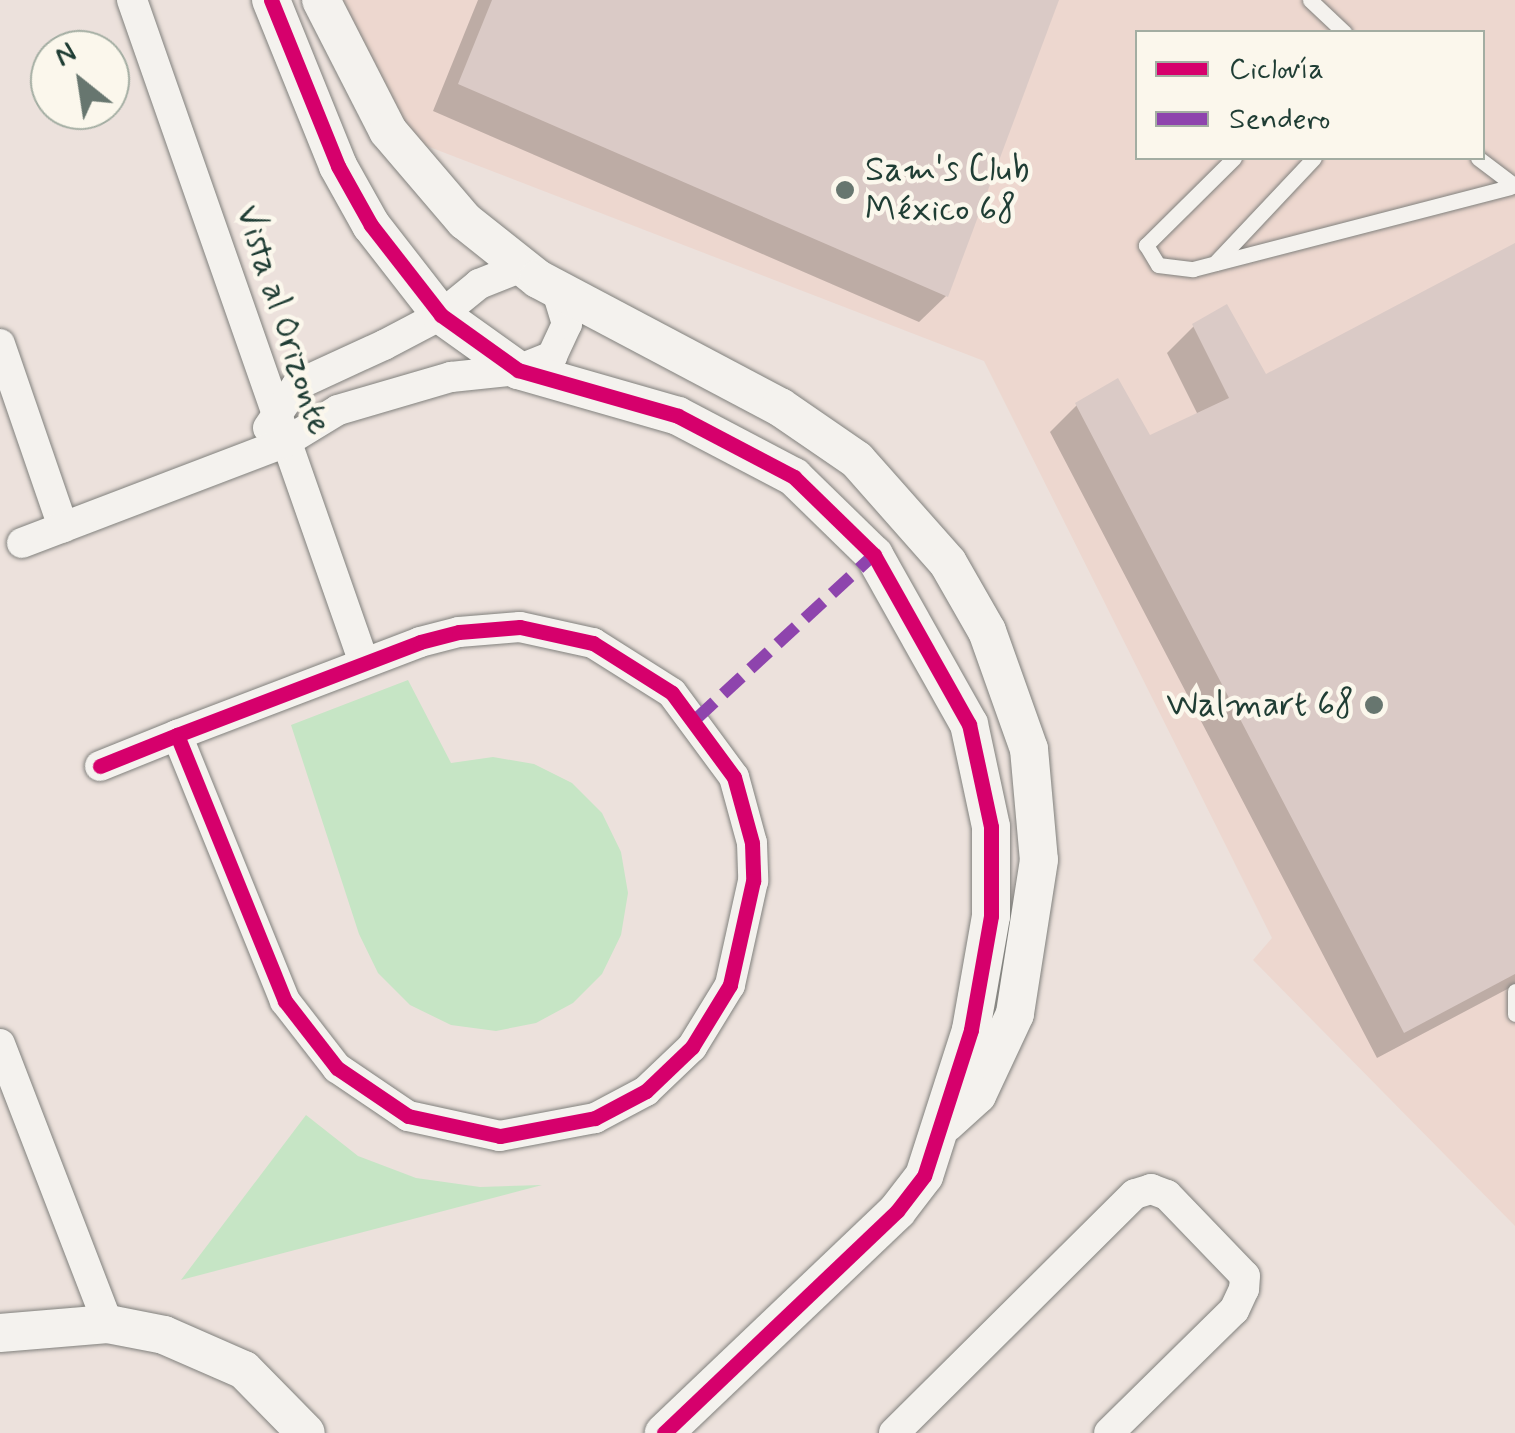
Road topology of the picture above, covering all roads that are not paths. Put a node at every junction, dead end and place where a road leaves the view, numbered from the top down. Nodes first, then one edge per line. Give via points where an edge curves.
1 (132, 0) edge
2 (272, 0) edge
3 (320, 0) edge
4 (1310, 0) edge
5 (1342, 30) edge
6 (1232, 160) edge
7 (1312, 160) edge
8 (1480, 160) edge
9 (1512, 186) edge
10 (1215, 264) junction
11 (522, 267) junction
12 (556, 290) junction
13 (441, 315) junction
14 (0, 344) edge
15 (518, 370) junction
16 (279, 431) junction
17 (63, 527) junction
18 (22, 543) dead end
19 (364, 663) junction
20 (177, 735) junction
21 (100, 766) dead end
22 (1515, 991) edge
23 (1515, 1014) edge
24 (0, 1044) edge
25 (946, 1123) junction
26 (108, 1324) junction
27 (0, 1333) edge
28 (306, 1433) edge
29 (664, 1433) edge
30 (894, 1433) edge
31 (1109, 1433) edge

1 - 16 street, Vista al Orizonte via 245,314
2 - 13 street via 338,166 371,225
3 - 11 street via 388,131 465,221
4 - 5 lane
6 - 10 lane via 1146,245 1148,256 1172,270
7 - 10 lane
8 - 9 lane
9 - 10 lane
11 - 12 street
11 - 13 street via 479,284
12 - 15 street via 565,339 552,356
12 - 25 street via 780,408 857,460 948,563 986,631 1030,749 1039,860 1014,1014 977,1096
13 - 15 street
13 - 16 street via 297,385
14 - 17 street
15 - 16 street via 451,377
15 - 25 street via 650,406 740,444 828,505 874,555 909,608 970,724 991,827 991,916 970,1030 949,1083
16 - 17 street via 248,458
16 - 19 street, Vista al Orizonte
17 - 18 street
19 - 20 street
19 - 20 street via 476,629 556,633 593,643 652,675 719,750 734,777 752,843 754,881 742,953 692,1047 627,1104 570,1126 500,1136 439,1127 362,1090 315,1045 285,1001
20 - 21 street
22 - 23 lane
24 - 26 street
25 - 29 street via 924,1176 896,1211
26 - 27 street
26 - 28 street via 164,1335 244,1370
30 - 31 street via 1135,1194 1151,1190 1168,1195 1245,1276 1244,1289 1234,1310

